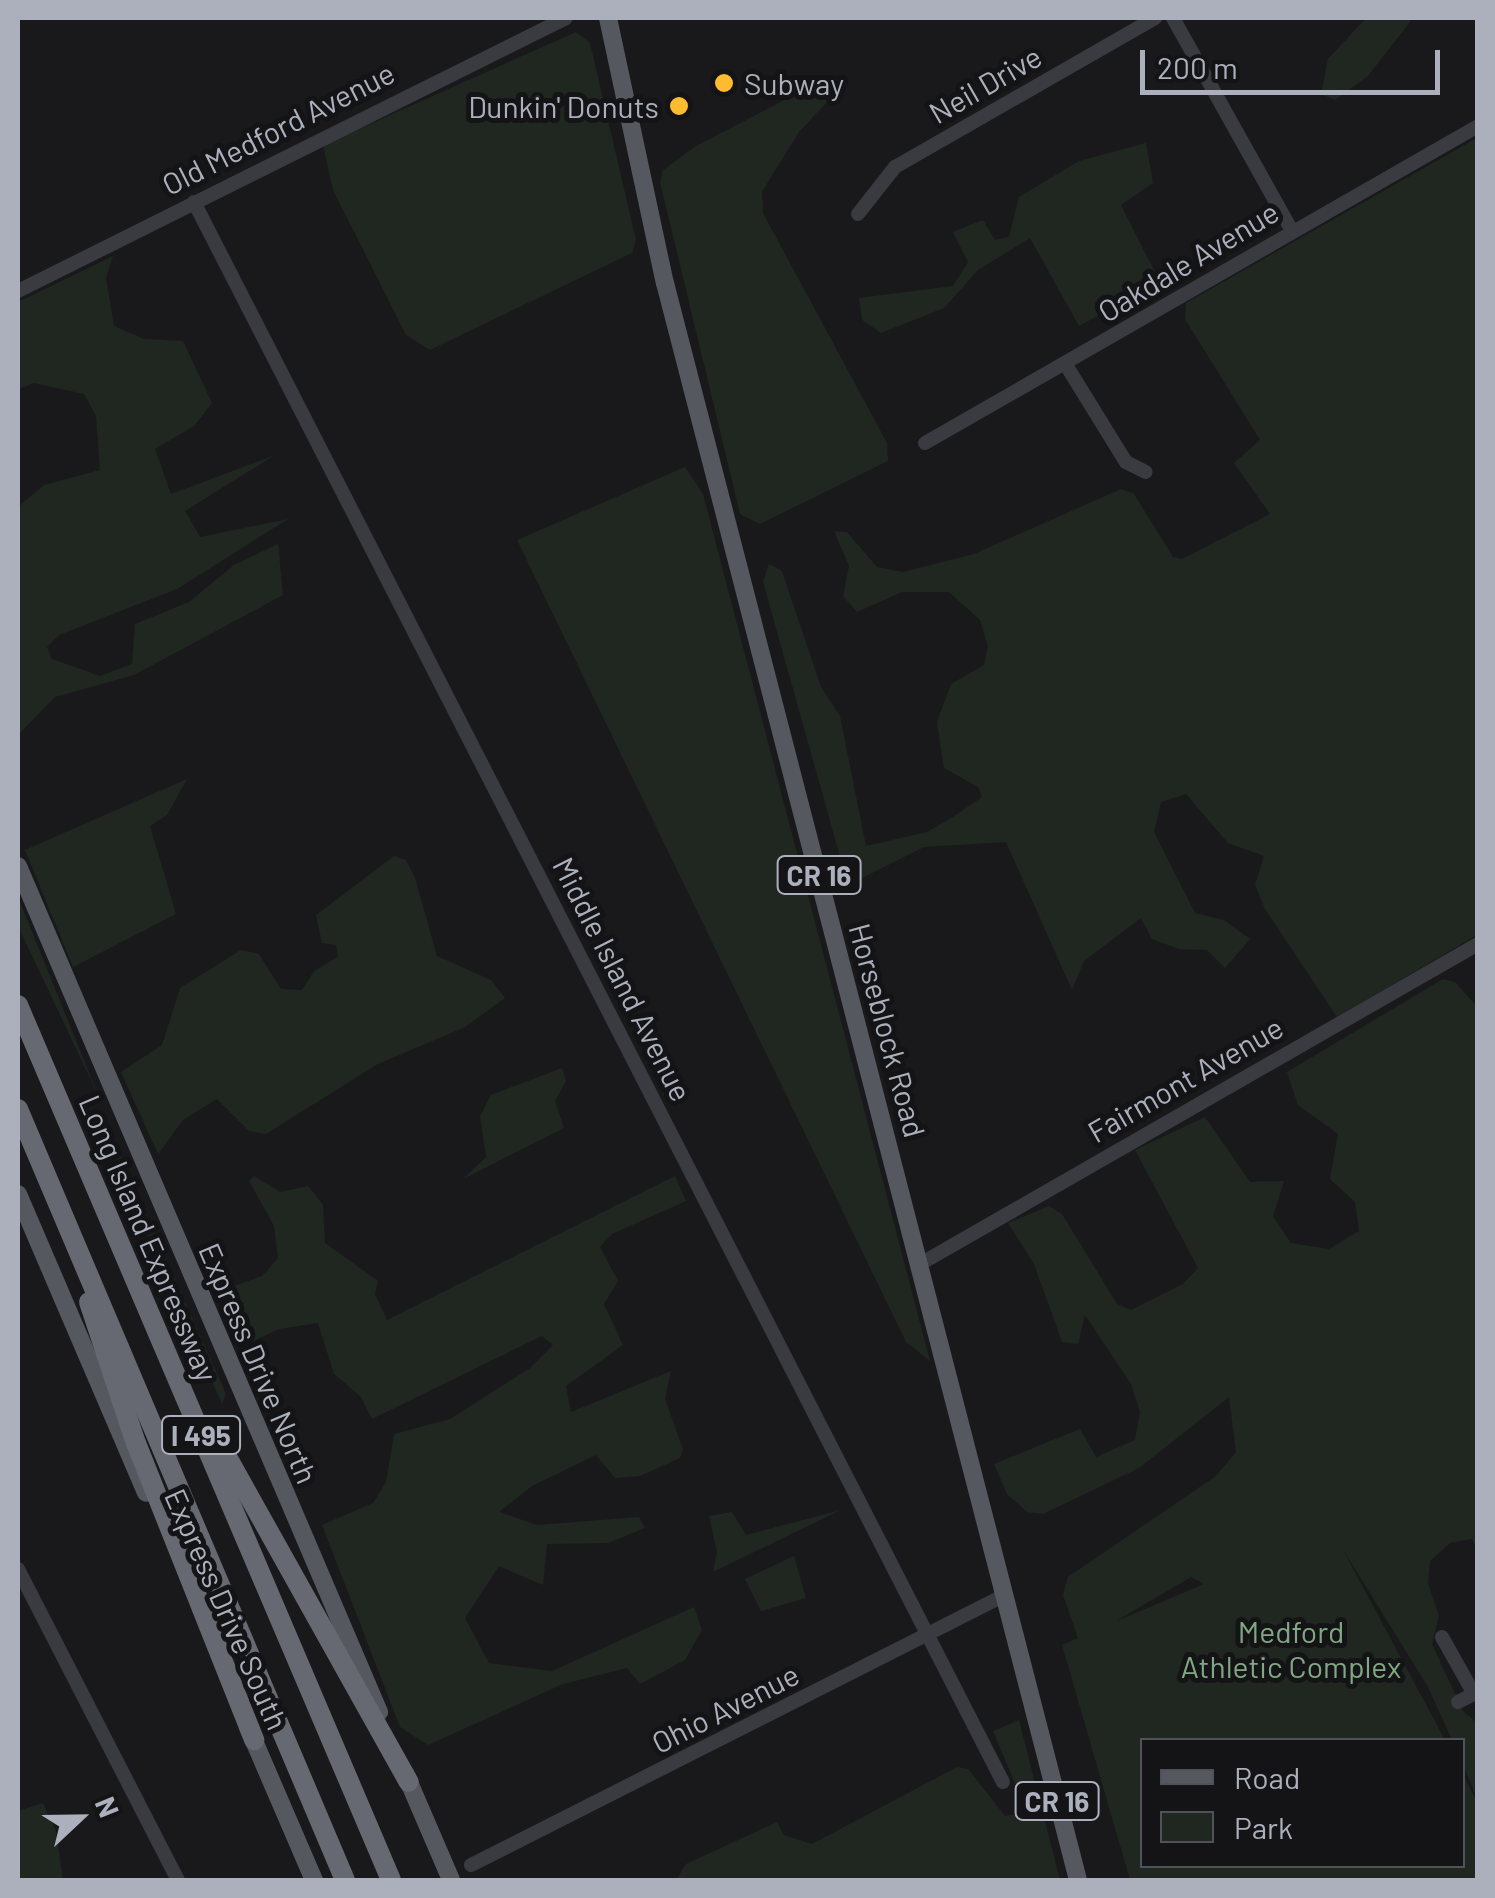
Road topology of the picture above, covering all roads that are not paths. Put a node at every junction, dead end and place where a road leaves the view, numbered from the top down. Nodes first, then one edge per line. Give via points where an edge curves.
1 (566, 18) edge
2 (608, 18) edge
3 (1155, 18) edge
4 (1172, 18) edge
5 (1478, 126) edge
6 (194, 202) junction
7 (858, 214) dead end
8 (1292, 231) junction
9 (18, 291) edge
10 (1066, 365) junction
11 (925, 443) dead end
12 (1146, 472) dead end
13 (18, 866) edge
14 (1478, 944) edge
15 (18, 1005) edge
16 (18, 1109) edge
17 (18, 1194) edge
18 (74, 1242) junction
19 (920, 1264) junction
20 (141, 1294) junction
21 (18, 1570) edge
22 (1002, 1596) junction
23 (929, 1634) junction
24 (1442, 1637) dead end
25 (1476, 1693) edge
26 (1458, 1702) dead end
27 (254, 1740) junction
28 (409, 1782) junction
29 (1002, 1782) dead end
30 (471, 1865) dead end
31 (178, 1880) edge
32 (314, 1880) edge
33 (344, 1880) edge
34 (391, 1880) edge
35 (451, 1880) edge
36 (1078, 1880) edge

1 - 6 street, Old Medford Avenue
2 - 19 main road, Horseblock Road / CR 16 via 674,318
3 - 7 street, Neil Drive via 895,167
4 - 8 street
5 - 8 street, Oakdale Avenue
6 - 9 street, Old Medford Avenue
6 - 23 street, Middle Island Avenue
8 - 10 street, Oakdale Avenue
10 - 11 street, Oakdale Avenue
10 - 12 street via 1126,462
13 - 28 main road, Express Drive North
14 - 19 street, Fairmont Avenue
15 - 20 highway, Long Island Expressway / I 495
16 - 18 highway, I 495
17 - 27 main road, Express Drive South
18 - 27 highway via 112,1376
18 - 33 highway, I 495
19 - 22 main road, Horseblock Road / CR 16
20 - 28 highway
20 - 34 highway, Long Island Expressway / I 495
21 - 31 street
22 - 23 street, Ohio Avenue
22 - 36 main road, Horseblock Road / CR 16
23 - 29 street, Middle Island Avenue
23 - 30 street, Ohio Avenue
24 - 25 street
25 - 26 street
27 - 32 main road, Express Drive South
28 - 35 main road, Express Drive North

